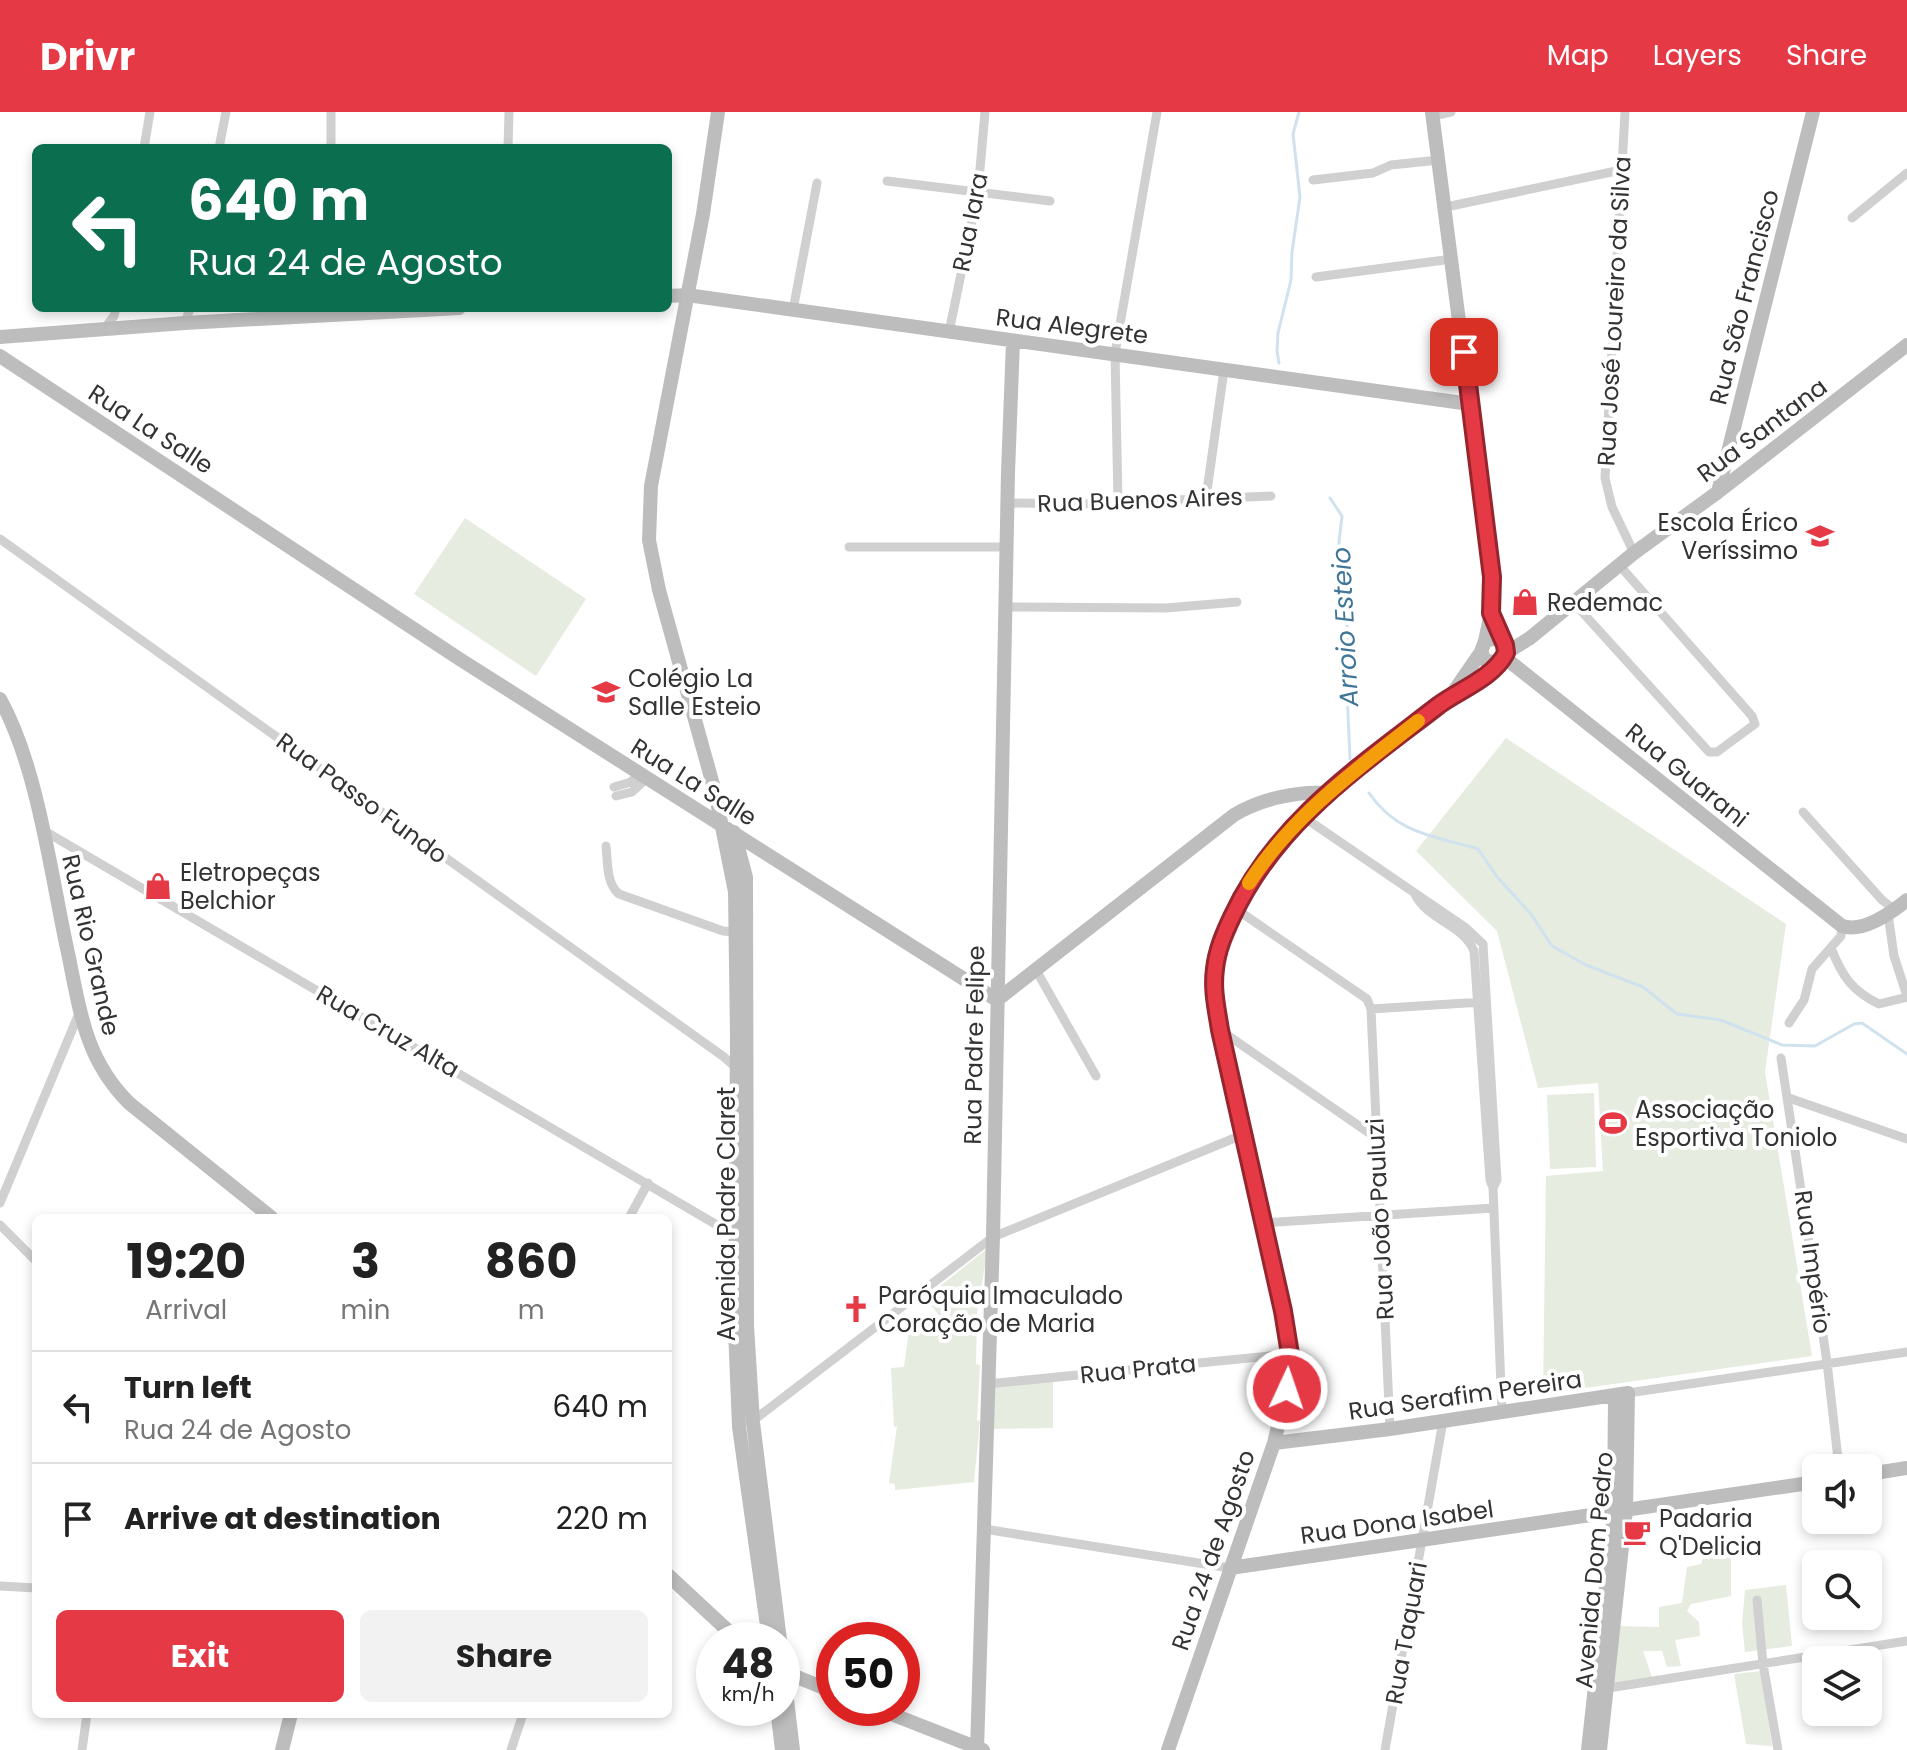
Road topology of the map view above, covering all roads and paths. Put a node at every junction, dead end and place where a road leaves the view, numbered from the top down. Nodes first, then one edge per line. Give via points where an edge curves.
1 (150, 112) edge
2 (226, 112) edge
3 (331, 112) edge
4 (509, 112) edge
5 (718, 112) edge
6 (985, 112) edge
7 (1157, 112) edge
8 (1451, 112) edge
9 (1625, 112) edge
10 (1813, 112) edge
11 (1432, 114) edge
12 (145, 144) edge
13 (220, 144) edge
14 (331, 144) edge
15 (508, 144) edge
16 (1439, 160) junction
17 (1621, 170) junction
18 (1907, 173) edge
19 (1313, 180) dead end
20 (887, 181) dead end
21 (817, 183) dead end
22 (978, 192) junction
23 (1050, 201) dead end
24 (1446, 207) junction
25 (1852, 218) dead end
26 (1452, 259) junction
27 (1316, 277) dead end
28 (687, 295) junction
29 (672, 296) edge
30 (793, 310) junction
31 (115, 312) edge
32 (189, 312) edge
33 (326, 312) edge
34 (185, 323) junction
35 (105, 328) junction
36 (949, 332) junction
37 (0, 337) edge
38 (1013, 341) junction
39 (1907, 345) edge
40 (1115, 353) junction
41 (0, 356) edge
42 (1224, 370) junction
43 (1470, 404) junction
44 (1718, 492) junction
45 (1271, 496) dead end
46 (1206, 498) junction
47 (1118, 502) junction
48 (1008, 503) junction
49 (0, 539) edge
50 (849, 547) dead end
51 (1006, 547) junction
52 (1634, 553) junction
53 (1620, 566) junction
54 (1237, 602) dead end
55 (1574, 603) junction
56 (1006, 607) junction
57 (1491, 613) junction
58 (1483, 646) junction
59 (1503, 652) junction
60 (1449, 698) junction
61 (1, 701) edge
62 (643, 775) junction
63 (615, 792) dead end
64 (715, 792) junction
65 (1327, 793) junction
66 (1275, 800) junction
67 (1803, 812) dead end
68 (1302, 816) junction
69 (721, 823) junction
70 (41, 829) junction
71 (735, 834) junction
72 (606, 846) dead end
73 (1897, 908) edge
74 (1236, 909) junction
75 (1842, 926) junction
76 (735, 932) junction
77 (1831, 948) junction
78 (1036, 970) junction
79 (1907, 996) edge
80 (997, 1000) junction
81 (1481, 1002) junction
82 (1371, 1009) junction
83 (80, 1010) junction
84 (1789, 1023) dead end
85 (1220, 1030) junction
86 (1781, 1058) dead end
87 (738, 1063) junction
88 (1096, 1076) dead end
89 (741, 1097) junction
90 (1789, 1098) junction
91 (1242, 1135) junction
92 (1375, 1137) junction
93 (1907, 1139) edge
94 (648, 1183) junction
95 (0, 1203) edge
96 (1494, 1208) junction
97 (267, 1214) edge
98 (631, 1214) edge
99 (1380, 1214) junction
100 (1261, 1223) junction
101 (0, 1225) edge
102 (734, 1235) junction
103 (993, 1237) junction
104 (32, 1257) edge
105 (1907, 1352) edge
106 (1290, 1354) junction
107 (1827, 1362) junction
108 (987, 1384) junction
109 (1622, 1394) junction
110 (1502, 1412) junction
111 (1443, 1421) junction
112 (746, 1425) junction
113 (1390, 1429) junction
114 (1274, 1443) junction
115 (1837, 1454) edge
116 (1907, 1468) edge
117 (1882, 1472) edge
118 (1802, 1484) edge
119 (1620, 1511) junction
120 (984, 1529) junction
121 (1422, 1541) junction
122 (1230, 1568) junction
123 (672, 1579) edge
124 (0, 1586) edge
125 (32, 1588) edge
126 (1757, 1600) dead end
127 (719, 1622) edge
128 (767, 1622) edge
129 (777, 1622) edge
130 (1907, 1641) edge
131 (1763, 1664) junction
132 (1600, 1689) junction
133 (86, 1718) edge
134 (290, 1718) edge
135 (522, 1718) edge
136 (1597, 1723) junction
137 (920, 1725) edge
138 (779, 1726) edge
139 (790, 1726) edge
140 (980, 1749) edge
141 (82, 1750) edge
142 (282, 1750) edge
143 (511, 1750) edge
144 (782, 1750) edge
145 (793, 1750) edge
146 (1168, 1750) edge
147 (1385, 1750) edge
148 (1588, 1750) edge
149 (1600, 1750) edge
150 (1778, 1750) edge

1 - 12 street
2 - 13 street
3 - 14 street
4 - 15 street
5 - 28 street, Avenida Padre Claret
6 - 22 street, Rua Iara
7 - 40 street
8 - 11 street
9 - 17 street, Rua José Loureiro da Silva
10 - 44 street, Rua São Francisco
11 - 16 street, Rua 24 de Agosto
16 - 19 street
16 - 24 street, Rua 24 de Agosto
17 - 24 street
17 - 52 street, Rua José Loureiro da Silva via 1605,478
18 - 25 street
20 - 22 street
21 - 30 street
22 - 23 street
22 - 36 street, Rua Iara
24 - 26 street, Rua 24 de Agosto
26 - 27 street
26 - 43 street, Rua 24 de Agosto
28 - 29 street, Rua Alegrete
28 - 30 street, Rua Alegrete
28 - 64 street, Avenida Padre Claret via 651,486 649,540
30 - 36 street, Rua Alegrete
31 - 35 street
32 - 34 street
33 - 34 street
34 - 35 street
35 - 37 street
36 - 38 street, Rua Alegrete
38 - 40 street, Rua Alegrete
38 - 48 street, Rua Padre Felipe
39 - 44 street, Rua Santana
40 - 42 street, Rua Alegrete
40 - 47 street
41 - 62 street, Rua La Salle
42 - 43 street, Rua Alegrete
42 - 46 street
43 - 57 street, Rua 24 de Agosto via 1492,577
44 - 52 street, Rua Santana
45 - 46 street, Rua Buenos Aires
46 - 47 street, Rua Buenos Aires
47 - 48 street, Rua Buenos Aires
48 - 51 street, Rua Padre Felipe
49 - 87 street, Rua Passo Fundo
50 - 51 street
51 - 56 street, Rua Padre Felipe
52 - 53 street, Rua Santana
53 - 55 street, Rua Santana
53 - 55 street via 1755,724 1717,752 1709,752
54 - 56 street via 1166,608
55 - 59 street, Rua Santana
56 - 80 street, Rua Padre Felipe
57 - 58 street, Rua 24 de Agosto
57 - 59 street, Rua 24 de Agosto
58 - 59 street via 1497,638
58 - 59 street, Rua Guarani via 1485,660
58 - 60 street, Rua 24 de Agosto
59 - 60 street, Rua 24 de Agosto via 1481,679
59 - 75 street, Rua Guarani
60 - 65 street, Rua 24 de Agosto
61 - 70 street, Rua Rio Grande via 21,750
62 - 63 street via 632,792
62 - 69 street, Rua La Salle
64 - 69 street, Avenida Padre Claret
64 - 71 street, Avenida Padre Claret
65 - 66 street
65 - 68 street, Rua 24 de Agosto
66 - 68 street
66 - 78 street via 1234,815
67 - 73 street via 1882,900
68 - 74 street, Rua 24 de Agosto via 1265,858
68 - 81 street via 1466,928 1478,947
69 - 71 street, Rua La Salle
69 - 76 street, Avenida Padre Claret via 732,873
70 - 83 street, Rua Rio Grande
70 - 94 street, Rua Cruz Alta
71 - 80 street, Rua La Salle
71 - 87 street, Avenida Padre Claret via 746,877
72 - 76 street via 609,880 619,894
73 - 75 street via 1858,927
73 - 79 street via 1894,956
74 - 82 street via 1367,999
74 - 85 street, Rua 24 de Agosto via 1215,967
75 - 77 street
76 - 87 street, Avenida Padre Claret
77 - 79 street via 1858,993 1879,1004
77 - 84 street via 1812,969 1804,1000
78 - 80 street
78 - 88 street
80 - 103 street, Rua Padre Felipe
81 - 82 street
81 - 96 street
82 - 92 street, Rua João Pauluzi
83 - 95 street
83 - 97 street, Rua Rio Grande via 98,1066 113,1087
85 - 91 street, Rua 24 de Agosto
85 - 92 street
86 - 90 street, Rua Império
87 - 89 street, Avenida Padre Claret
89 - 102 street, Avenida Padre Claret
89 - 112 street, Avenida Padre Claret
90 - 93 street
90 - 107 street, Rua Império
91 - 100 street, Rua 24 de Agosto
91 - 103 street
92 - 99 street, Rua João Pauluzi
94 - 98 street
94 - 102 street, Rua Cruz Alta
96 - 99 street
96 - 110 street
99 - 100 street
99 - 113 street, Rua João Pauluzi
100 - 106 street, Rua 24 de Agosto
101 - 104 street
102 - 112 street, Avenida Padre Claret via 735,1329
103 - 108 street, Rua Padre Felipe
103 - 112 street
105 - 107 street
106 - 108 street, Rua Prata
106 - 114 street, Rua 24 de Agosto
107 - 109 street
107 - 115 street, Rua Império
108 - 120 street, Rua Padre Felipe
109 - 110 street, Rua Serafim Pereira
109 - 119 street, Avenida Dom Pedro
110 - 111 street, Rua Serafim Pereira
111 - 113 street, Rua Serafim Pereira
111 - 121 street, Rua Taquari
112 - 128 street, Avenida Padre Claret
112 - 129 street, Avenida Padre Claret
113 - 114 street, Rua Serafim Pereira
114 - 122 street, Rua 24 de Agosto
116 - 117 street
118 - 119 street, Rua Dona Isabel
119 - 121 street, Rua Dona Isabel
119 - 132 street, Avenida Dom Pedro
120 - 122 street, Rua Dona Isabel
120 - 140 street, Rua Padre Felipe
121 - 122 street, Rua Dona Isabel
121 - 147 street, Rua Taquari
122 - 146 street, Rua 24 de Agosto
123 - 127 street
124 - 125 street
126 - 131 street
130 - 131 street
131 - 132 street
131 - 150 street
132 - 136 street, Avenida Dom Pedro
133 - 141 street
134 - 142 street
135 - 143 street
136 - 148 street, Avenida Dom Pedro
136 - 149 street, Avenida Dom Pedro
137 - 140 street
138 - 144 street
139 - 145 street

